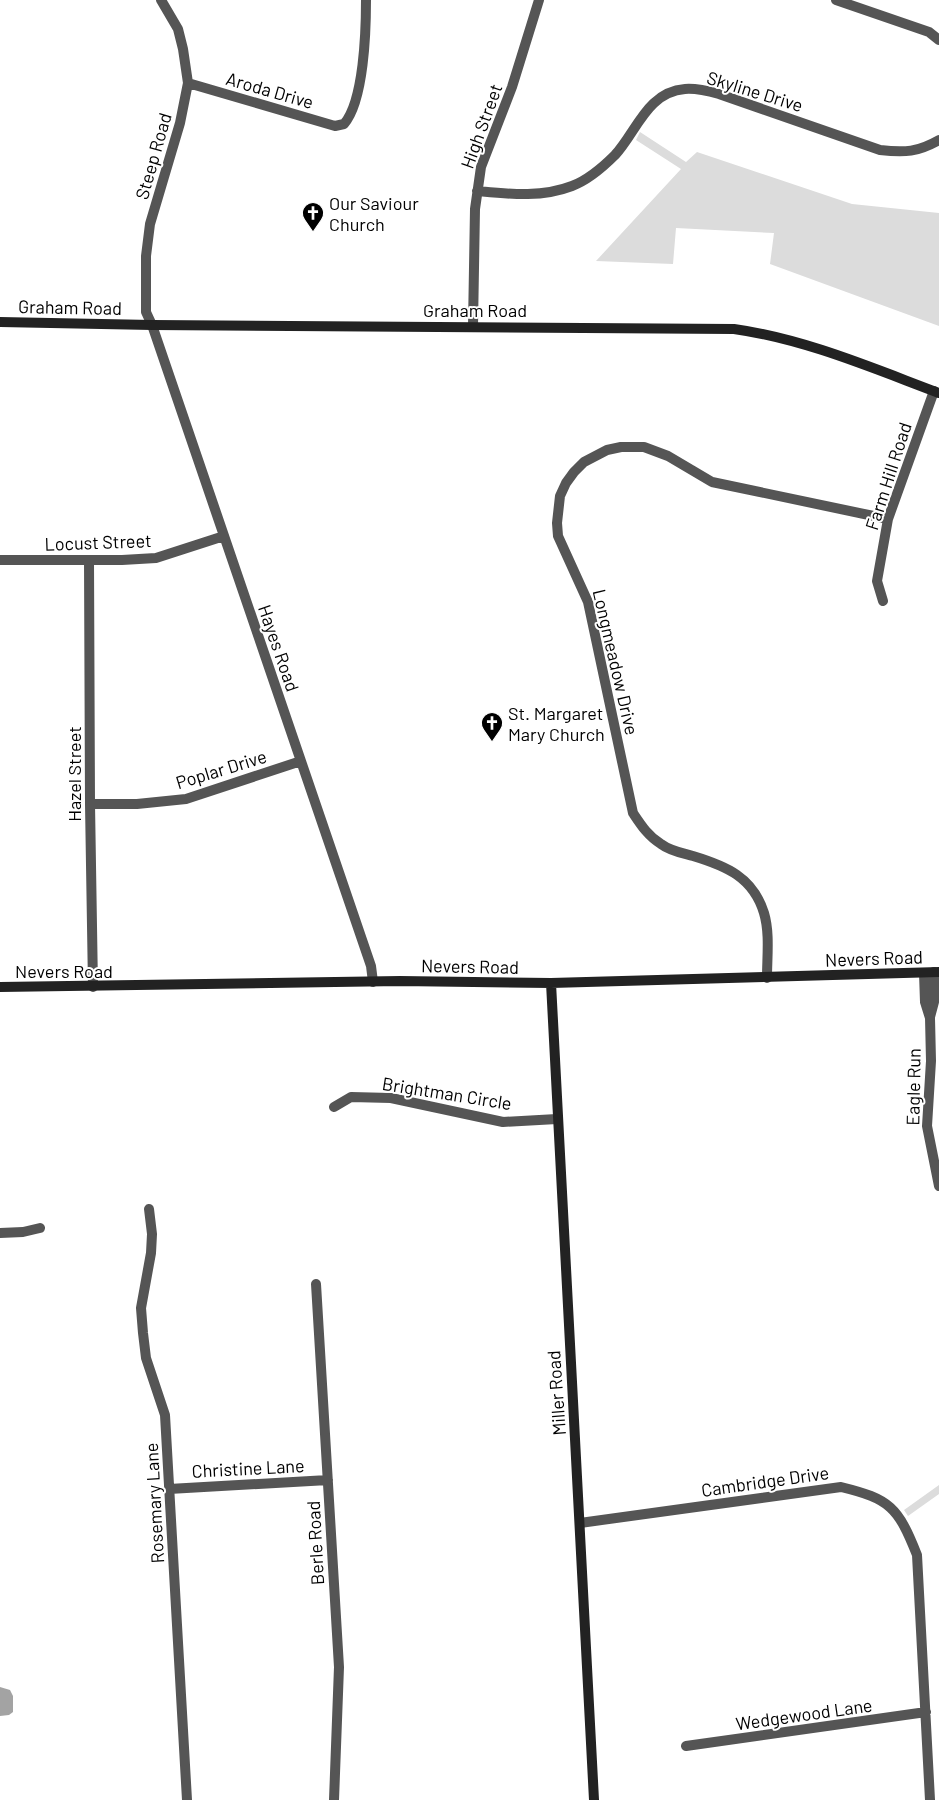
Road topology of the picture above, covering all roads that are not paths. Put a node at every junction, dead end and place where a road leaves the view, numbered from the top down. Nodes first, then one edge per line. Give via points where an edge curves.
1 (161, 0) edge
2 (366, 0) edge
3 (539, 0) edge
4 (836, 0) edge
5 (939, 40) edge
6 (188, 83) junction
7 (939, 140) edge
8 (476, 192) junction
9 (0, 322) edge
10 (152, 325) junction
11 (472, 326) junction
12 (937, 392) edge
13 (888, 519) junction
14 (224, 536) junction
15 (0, 560) edge
16 (89, 560) junction
17 (883, 601) dead end
18 (301, 761) junction
19 (90, 804) junction
20 (932, 972) edge
21 (767, 978) junction
22 (374, 982) junction
23 (551, 983) junction
24 (0, 987) edge
25 (93, 987) junction
26 (334, 1107) dead end
27 (557, 1119) junction
28 (939, 1186) edge
29 (148, 1209) dead end
30 (40, 1228) dead end
31 (0, 1233) edge
32 (316, 1284) dead end
33 (328, 1480) junction
34 (169, 1489) junction
35 (580, 1523) junction
36 (926, 1712) junction
37 (686, 1746) dead end
38 (187, 1800) edge
39 (334, 1800) edge
40 (594, 1800) edge
41 (930, 1800) edge

1 - 6 street, Steep Road via 178,29
2 - 6 street, Aroda Drive via 366,41 360,76 351,116 344,124 335,126
3 - 8 street, High Street via 512,87 481,167
4 - 5 street via 929,32
6 - 10 street, Steep Road via 180,123 150,224 146,256 146,312
7 - 8 street, Skyline Drive via 923,149 880,150 719,94 685,89 655,100 615,154 595,173 573,186 547,193 516,195
8 - 11 street, High Street
9 - 10 street, Graham Road
10 - 11 street, Graham Road
10 - 14 street, Hayes Road
11 - 12 street, Graham Road via 742,330 806,345
12 - 13 street, Farm Hill Road
13 - 17 street, Farm Hill Road via 877,581
13 - 21 street, Longmeadow Drive via 712,482 657,451 632,446 607,450 584,462 566,483 560,496 558,536 588,602 634,813 649,836 661,844 730,869 751,888 764,913 767,929
14 - 16 street, Locust Street via 156,558
14 - 18 street, Hayes Road
15 - 16 street, Locust Street
16 - 19 street, Hazel Street
18 - 19 street, Poplar Drive via 186,799
18 - 22 street, Hayes Road
19 - 25 street, Hazel Street
20 - 21 street, Nevers Road
20 - 28 street, Eagle Run via 925,1002 930,1018 932,1061 927,1126
21 - 23 street, Nevers Road
22 - 23 street, Nevers Road
22 - 25 street, Nevers Road
23 - 27 street, Miller Road
24 - 25 street, Nevers Road
26 - 27 street, Brightman Circle via 351,1097 391,1098 503,1122
27 - 35 street, Miller Road
29 - 34 street, Rosemary Lane via 151,1253 141,1308 146,1358 165,1415
30 - 31 street
32 - 33 street, Berle Road
33 - 34 street, Christine Lane
33 - 39 street, Berle Road via 339,1667
34 - 38 street, Rosemary Lane
35 - 36 street, Cambridge Drive via 841,1487 880,1499 895,1510 917,1555
35 - 40 street, Miller Road
36 - 37 street, Wedgewood Lane
36 - 41 street, Cambridge Drive

